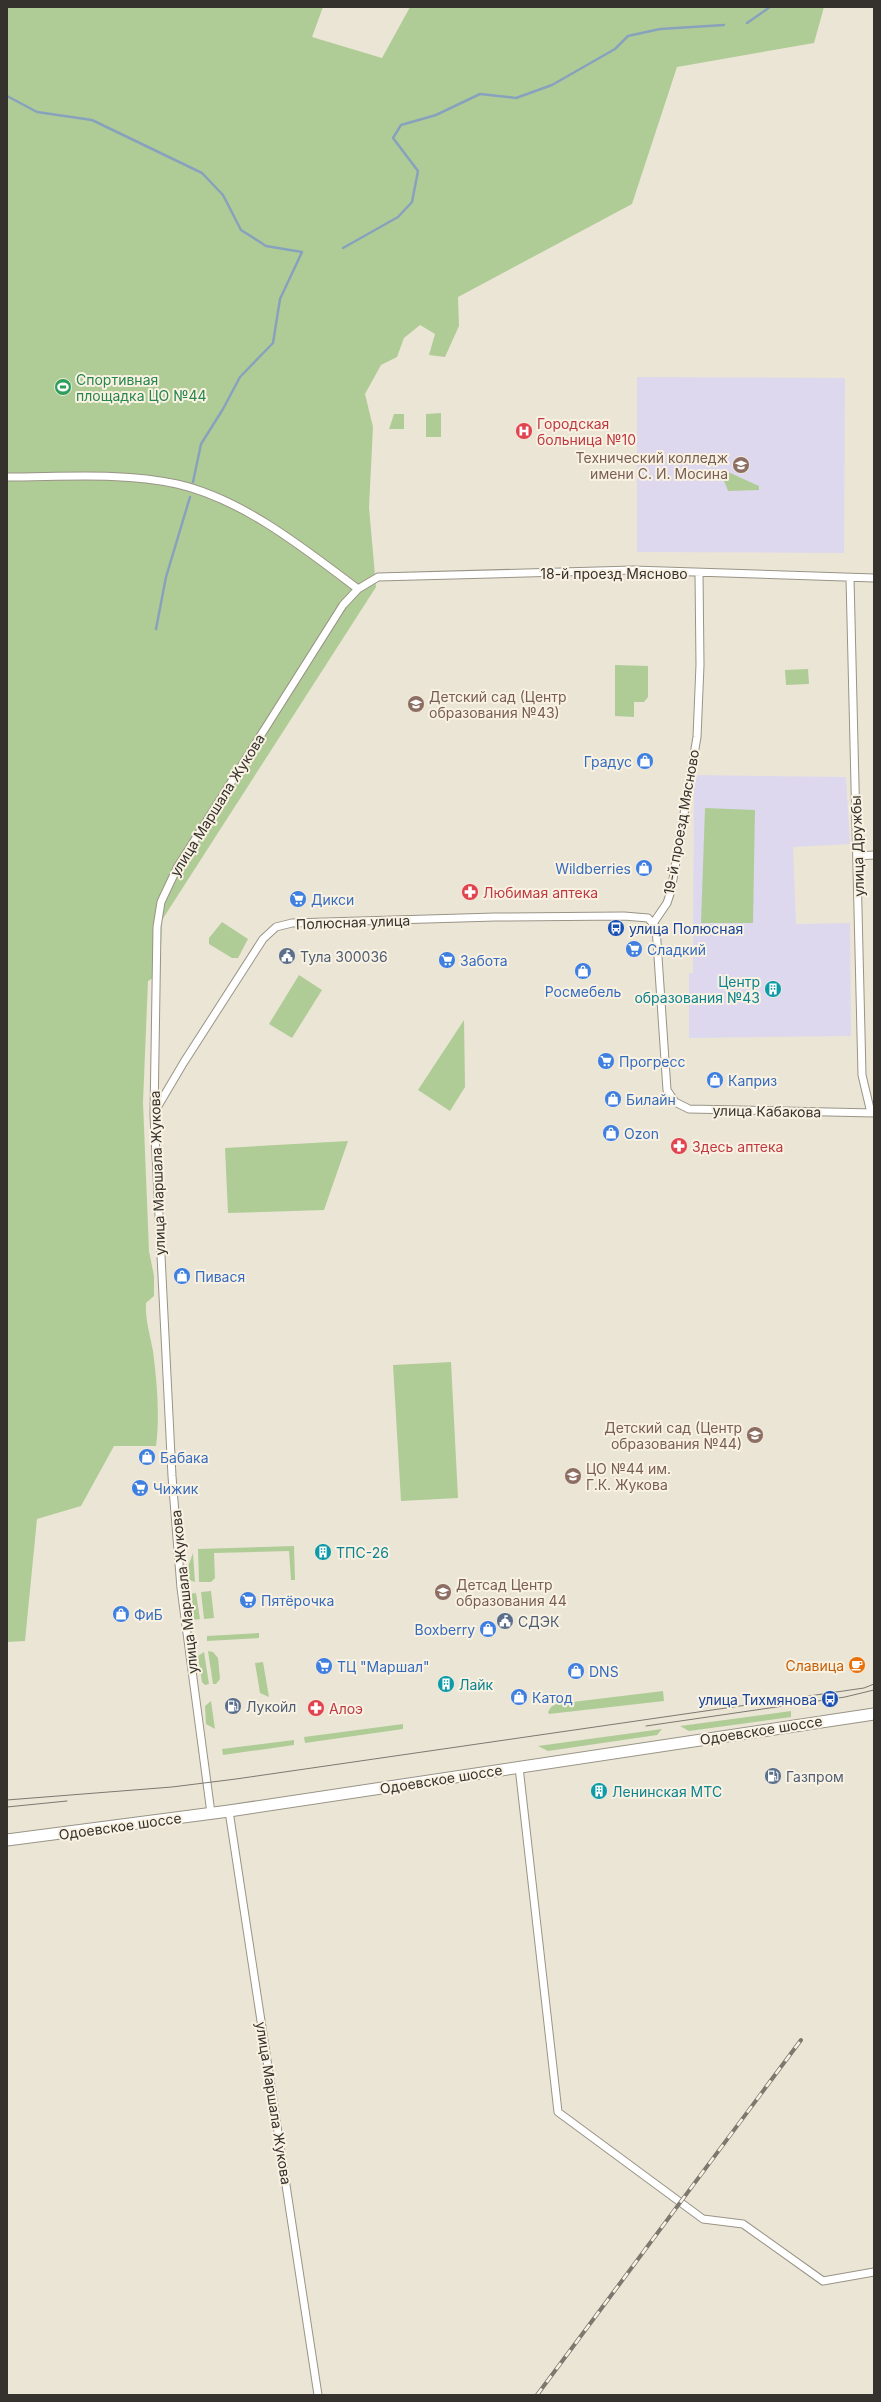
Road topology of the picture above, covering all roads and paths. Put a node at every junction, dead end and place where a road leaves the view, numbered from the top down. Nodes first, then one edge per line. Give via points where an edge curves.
1 (7, 476) edge
2 (699, 573) junction
3 (850, 578) junction
4 (874, 578) edge
5 (358, 589) junction
6 (874, 855) edge
7 (857, 856) junction
8 (654, 922) junction
9 (873, 1113) edge
10 (154, 1115) junction
11 (874, 1714) edge
12 (519, 1767) junction
13 (229, 1811) junction
14 (211, 1813) junction
15 (7, 1840) edge
16 (874, 2272) edge
17 (318, 2395) edge

1 - 5 street via 111,477 178,484 257,518 312,554
2 - 3 street, 18-й проезд Мясново
2 - 5 street, 18-й проезд Мясново via 572,571 378,577
2 - 8 street, 19-й проезд Мясново via 700,665 696,738 670,891 667,903
3 - 4 street, 18-й проезд Мясново
3 - 7 street, улица Дружбы
5 - 10 street, улица Маршала Жукова via 343,605 194,839 161,902 155,952
6 - 7 street
7 - 9 street, улица Дружбы via 862,1075
8 - 9 street, улица Кабакова via 657,932 668,1090 676,1102 689,1109
8 - 10 street, Полюсная улица via 648,918 624,916 495,917 292,923 276,927 263,939 174,1078
10 - 14 street, улица Маршала Жукова via 172,1476 181,1588
11 - 12 main road, Одоевское шоссе
12 - 13 main road, Одоевское шоссе
12 - 16 street via 558,2112 703,2219 743,2224 823,2281
13 - 14 main road, Одоевское шоссе
13 - 17 street, улица Маршала Жукова
14 - 15 main road, Одоевское шоссе

